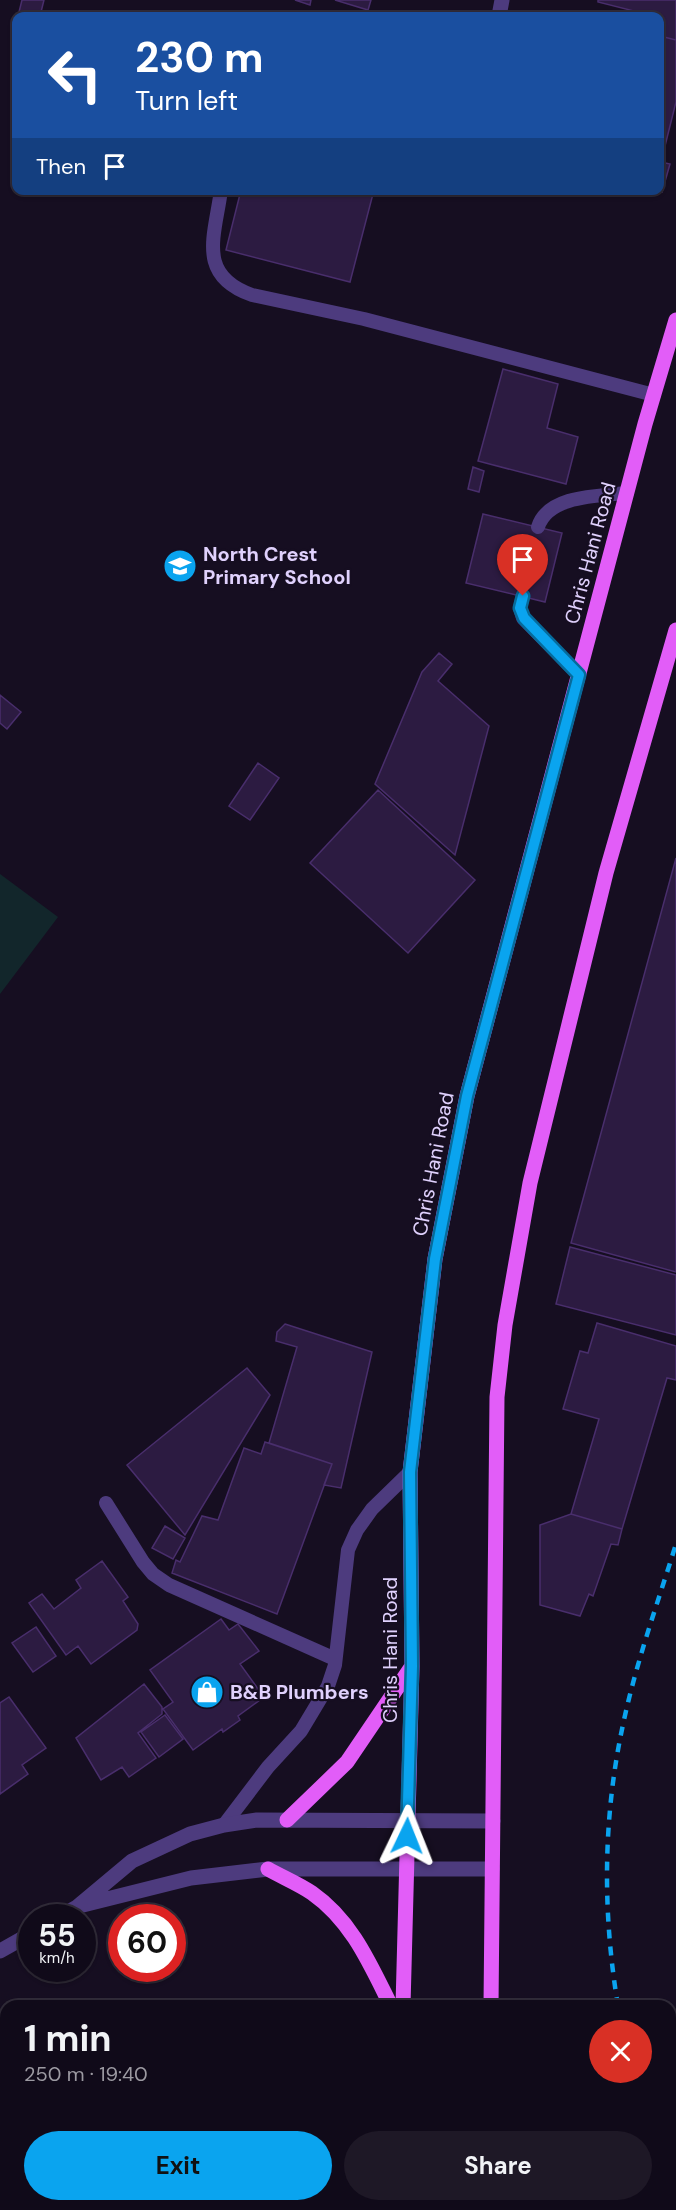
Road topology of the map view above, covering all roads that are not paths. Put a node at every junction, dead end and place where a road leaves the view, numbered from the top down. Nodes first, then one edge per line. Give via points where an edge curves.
1 (221, 195) edge
2 (676, 320) edge
3 (654, 395) junction
4 (627, 493) junction
5 (538, 527) dead end
6 (523, 596) dead end
7 (676, 630) edge
8 (579, 675) junction
9 (410, 1472) junction
10 (106, 1503) dead end
11 (335, 1659) junction
12 (412, 1666) junction
13 (407, 1819) junction
14 (286, 1820) junction
15 (493, 1821) junction
16 (224, 1825) junction
17 (268, 1869) junction
18 (405, 1869) junction
19 (492, 1869) junction
20 (81, 1904) edge
21 (89, 1904) edge
22 (18, 1941) edge
23 (0, 1951) edge
24 (388, 2000) edge
25 (403, 2000) edge
26 (491, 2000) edge

1 - 3 lane via 212,254 220,274 238,290
2 - 3 main road, Chris Hani Road
3 - 4 main road, Chris Hani Road
4 - 5 lane via 568,502 541,518
4 - 8 main road, Chris Hani Road
6 - 8 lane via 520,608 524,618
7 - 15 main road via 597,907 530,1183 505,1326 497,1397
8 - 9 main road, Chris Hani Road via 467,1096 435,1259
9 - 11 lane via 372,1509 348,1550
9 - 12 main road, Chris Hani Road
10 - 11 lane via 153,1574
11 - 16 lane via 328,1686 301,1731
12 - 13 main road, Chris Hani Road
12 - 14 main road via 348,1762
13 - 14 street
13 - 15 street
13 - 18 main road, Chris Hani Road
14 - 16 street
15 - 19 main road
16 - 20 street via 190,1834 132,1861
17 - 18 street
17 - 21 street via 191,1878
17 - 24 main road via 330,1907 357,1938
18 - 19 street
18 - 25 main road, Chris Hani Road
19 - 26 main road
22 - 23 street

